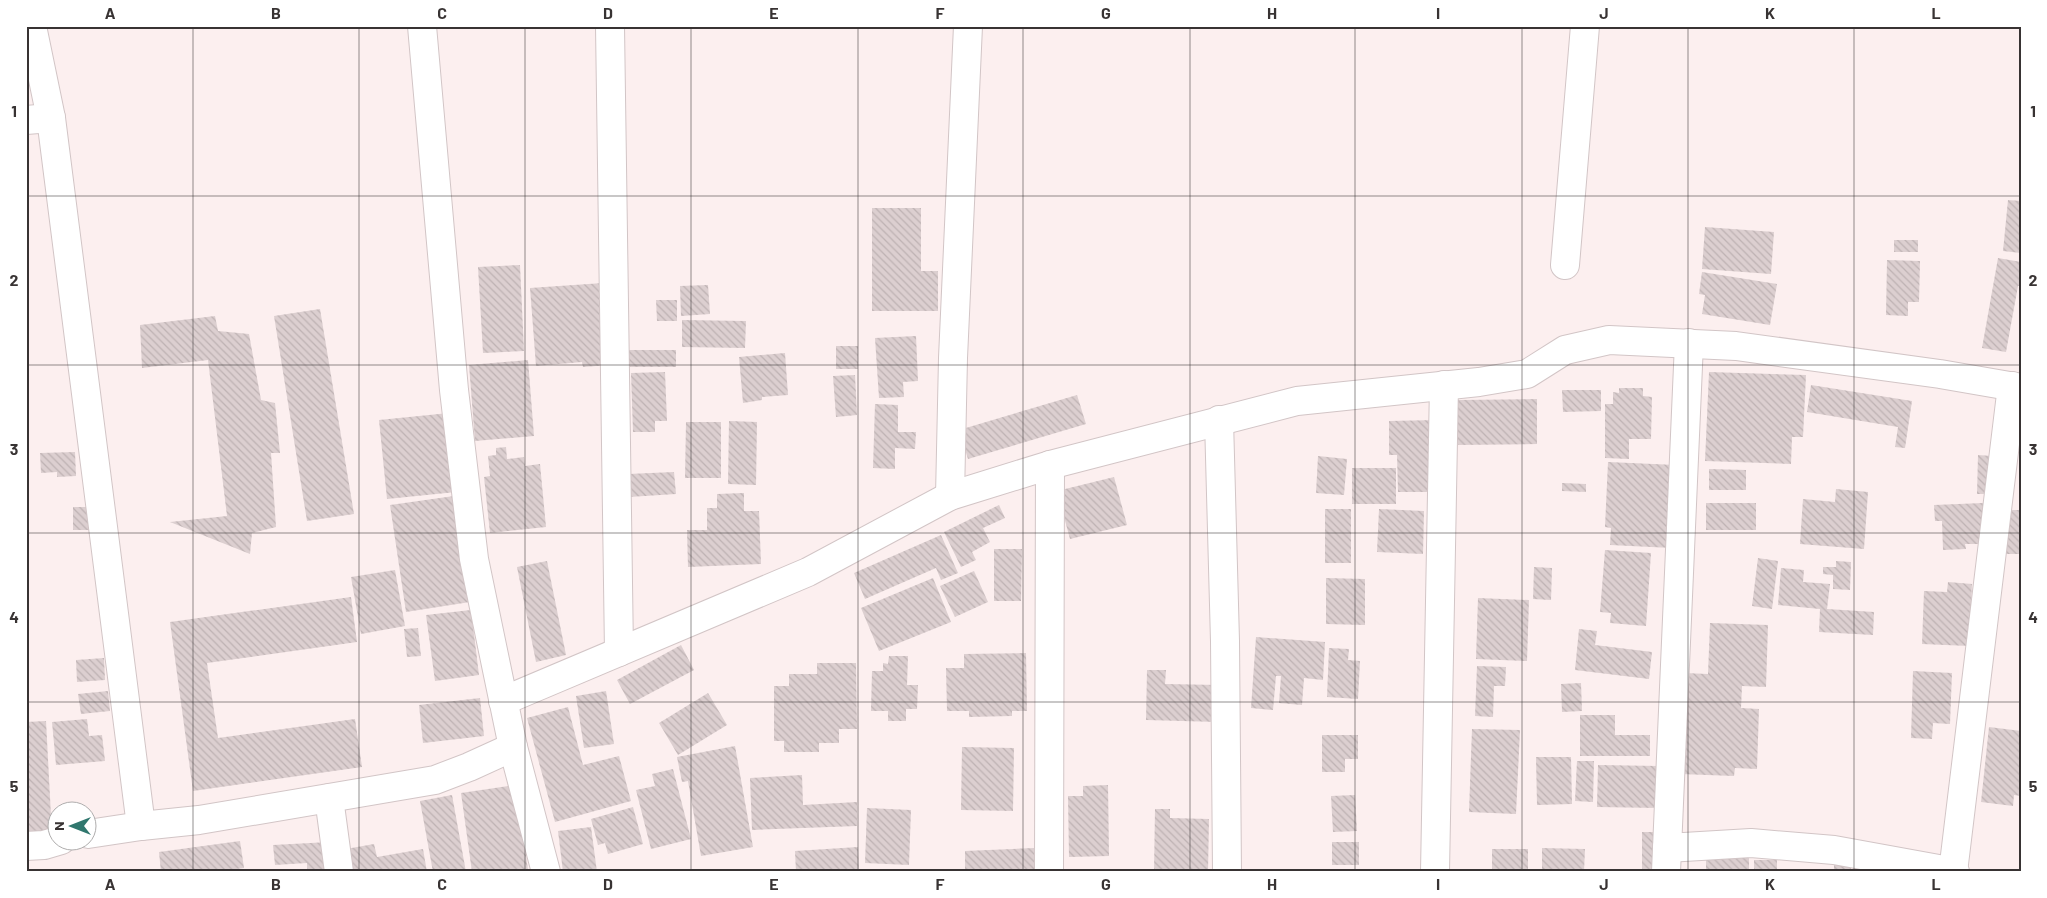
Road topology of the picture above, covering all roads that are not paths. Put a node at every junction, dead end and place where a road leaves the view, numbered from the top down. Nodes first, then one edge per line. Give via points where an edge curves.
1 (32, 26) edge
2 (422, 26) edge
3 (610, 26) edge
4 (968, 26) edge
5 (1584, 26) edge
6 (38, 119) edge
7 (1565, 265) dead end
8 (1688, 343) junction
9 (1444, 385) junction
10 (2017, 387) edge
11 (1219, 420) junction
12 (1050, 465) junction
13 (950, 496) junction
14 (619, 652) junction
15 (503, 701) junction
16 (513, 747) junction
17 (329, 798) junction
18 (141, 826) junction
19 (98, 832) edge
20 (48, 843) edge
21 (26, 846) edge
22 (1666, 860) edge
23 (338, 872) edge
24 (546, 872) edge
25 (1049, 872) edge
26 (1227, 872) edge
27 (1434, 872) edge
28 (1954, 872) edge

1 - 6 street
2 - 15 street via 454,390 474,559
3 - 14 street
4 - 13 street via 952,358
5 - 7 street
6 - 18 street
8 - 9 street via 1609,340 1565,350 1527,374
8 - 10 street via 1736,346
8 - 22 street
9 - 11 street via 1297,401
9 - 27 street
10 - 28 street
11 - 12 street
11 - 26 street
12 - 13 street
12 - 25 street
13 - 14 street via 808,572
14 - 15 street
15 - 16 street
16 - 17 street via 435,780
16 - 24 street
17 - 18 street via 199,820
17 - 23 street
18 - 19 street
20 - 21 street
22 - 28 street via 1760,843 1834,850

